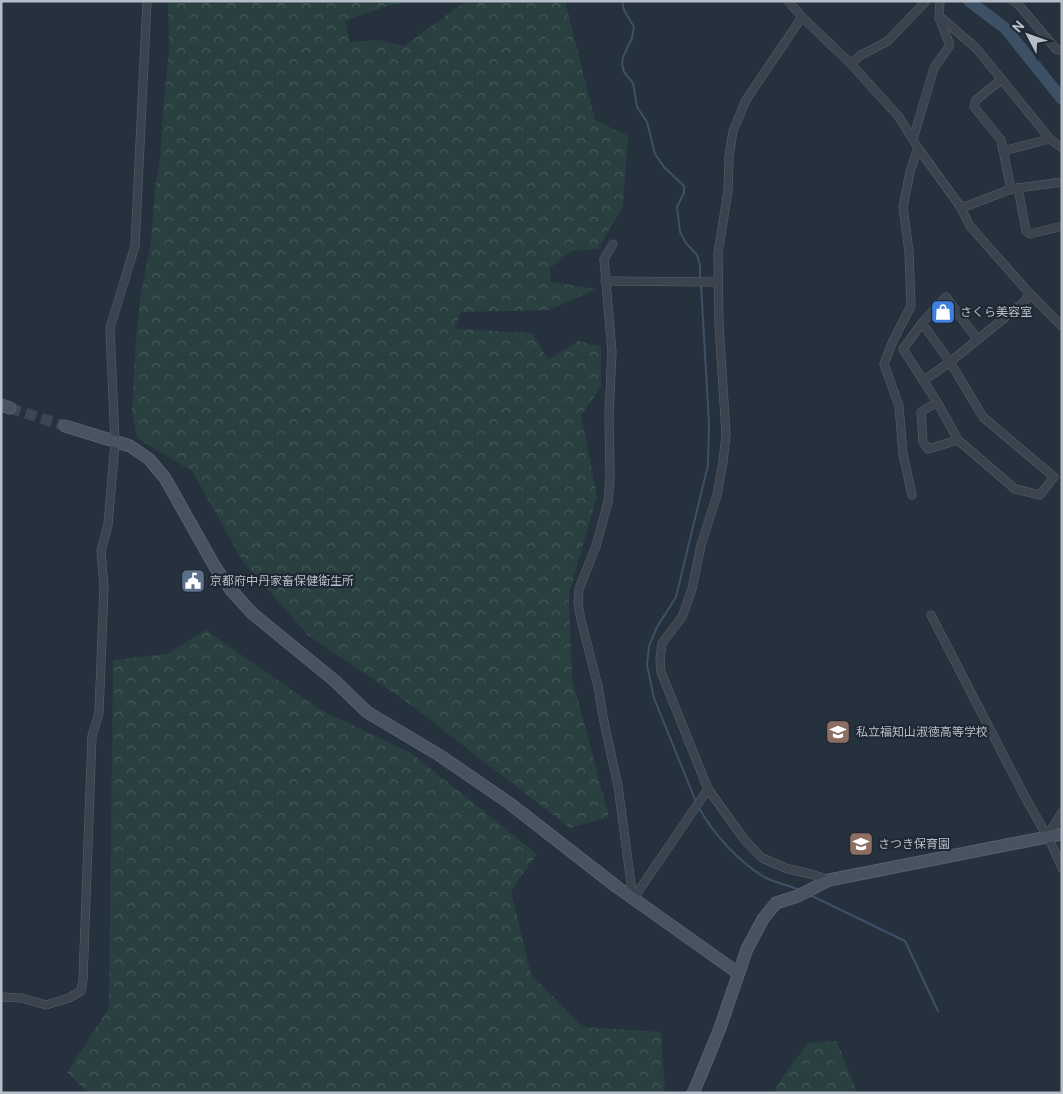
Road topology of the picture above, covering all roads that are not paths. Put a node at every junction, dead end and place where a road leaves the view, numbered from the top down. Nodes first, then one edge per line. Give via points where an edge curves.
1 (147, 1) edge
2 (788, 1) edge
3 (926, 1) edge
4 (940, 1) edge
5 (1013, 1) edge
6 (939, 16) junction
7 (802, 17) junction
8 (1062, 52) edge
9 (851, 64) junction
10 (1002, 79) junction
11 (913, 139) junction
12 (1050, 139) junction
13 (918, 148) junction
14 (1062, 148) edge
15 (1003, 151) junction
16 (1062, 182) edge
17 (1014, 188) junction
18 (960, 206) junction
19 (1062, 226) edge
20 (613, 244) dead end
21 (605, 281) junction
22 (718, 282) junction
23 (1030, 294) junction
24 (922, 323) junction
25 (1062, 326) edge
26 (977, 339) junction
27 (950, 362) junction
28 (923, 381) junction
29 (936, 402) junction
30 (65, 426) tunnel mouth
31 (958, 440) junction
32 (115, 443) junction
33 (912, 496) dead end
34 (931, 615) dead end
35 (708, 790) junction
36 (1062, 812) edge
37 (1062, 834) edge
38 (1047, 837) junction
39 (1062, 868) edge
40 (829, 880) junction
41 (633, 899) junction
42 (738, 973) junction
43 (1, 997) edge
44 (692, 1093) edge

1 - 32 street via 135,246 110,328
2 - 7 street
3 - 9 street via 888,41
4 - 6 street
5 - 8 street
6 - 10 street via 976,48
6 - 11 street via 950,45 934,68
7 - 9 street
7 - 22 street via 746,100 733,131 718,253
9 - 11 street via 899,117
10 - 12 street
10 - 15 street via 976,100 974,107 1001,140
11 - 13 street
12 - 14 street
12 - 15 street
13 - 18 street
13 - 33 street via 903,207 911,306 884,364 899,406 903,454
15 - 17 street
16 - 17 street
17 - 18 street
17 - 19 street via 1026,231 1030,234
18 - 23 street via 970,226
20 - 21 street via 604,260
21 - 22 street
21 - 41 street via 612,352 608,502 596,546 579,589 578,603 618,786
22 - 35 street via 726,434 724,462 692,589 682,617 662,643 660,659 661,672
23 - 25 street
23 - 26 street
24 - 26 street via 946,297
24 - 27 street
24 - 28 street via 903,350
26 - 27 street
27 - 28 street
27 - 31 street via 983,416 1054,477 1040,495 1015,488
28 - 29 street
29 - 31 street
29 - 31 street via 921,412 923,442 928,449
30 - 32 street
32 - 41 street via 130,446 150,459 165,478 215,567 253,614 335,680 367,712 439,755 509,803
32 - 43 street via 108,524 102,551 104,587 99,713 92,736 81,992 46,1005 22,998
34 - 38 street
35 - 40 street via 762,858 788,870
35 - 41 street
36 - 38 street
37 - 38 street
38 - 39 street
38 - 40 street
40 - 42 street via 776,903 746,950
41 - 42 street
42 - 44 street

